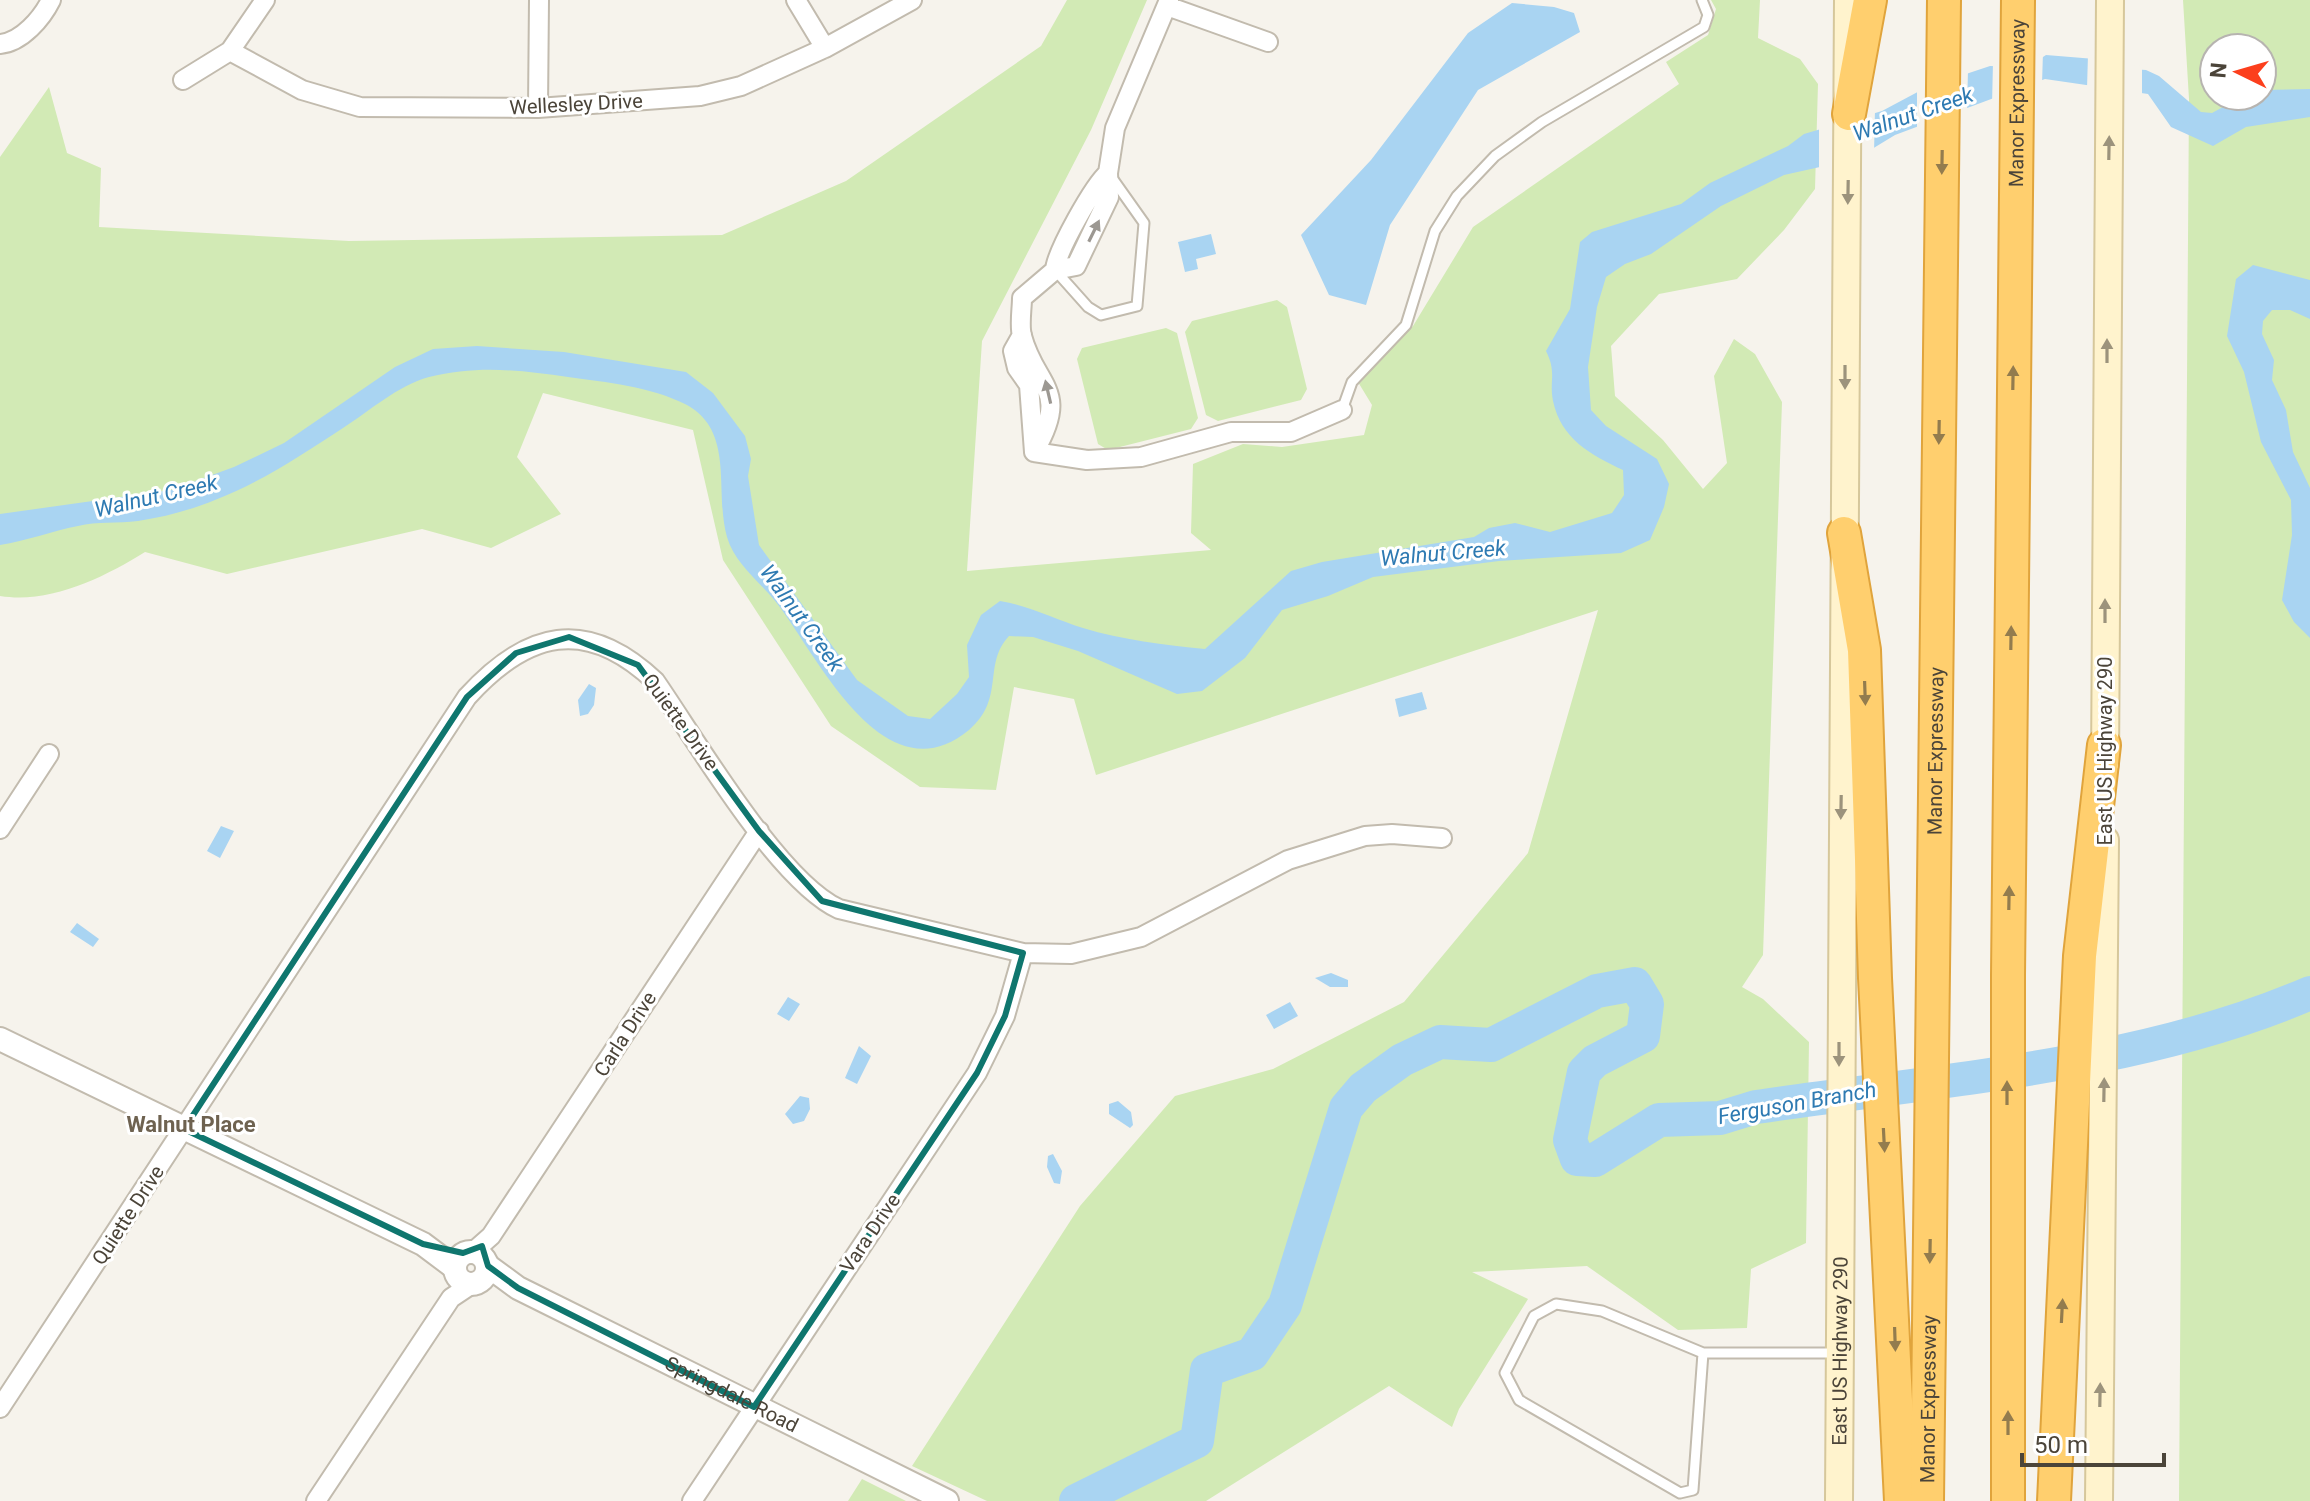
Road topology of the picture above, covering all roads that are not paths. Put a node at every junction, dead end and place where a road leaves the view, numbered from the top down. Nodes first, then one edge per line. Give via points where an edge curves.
1 (51, 0) edge
2 (265, 0) edge
3 (539, 0) edge
4 (796, 0) edge
5 (912, 0) edge
6 (1702, 0) edge
7 (1944, 0) edge
8 (2018, 0) edge
9 (2110, 0) edge
10 (1859, 2) edge
11 (1168, 3) edge
12 (1268, 42) dead end
13 (0, 44) edge
14 (825, 48) junction
15 (230, 51) junction
16 (183, 80) dead end
17 (538, 108) junction
18 (1849, 114) joint
19 (1108, 173) junction
20 (1055, 270) junction
21 (1342, 410) joint
22 (1844, 533) junction
23 (2104, 745) joint
24 (49, 754) dead end
25 (0, 829) edge
26 (759, 831) junction
27 (1442, 838) dead end
28 (2093, 952) junction
29 (1023, 953) junction
30 (0, 1039) edge
31 (184, 1129) junction
32 (472, 1267) junction
33 (1703, 1353) junction
34 (1838, 1353) junction
35 (754, 1407) junction
36 (0, 1408) edge
37 (316, 1501) edge
38 (692, 1501) edge
39 (947, 1501) edge
40 (1839, 1501) edge
41 (1901, 1501) edge
42 (1927, 1501) edge
43 (2008, 1501) edge
44 (2054, 1501) edge
45 (2099, 1501) edge

1 - 13 street via 43,17
2 - 15 street
3 - 17 street
4 - 14 street
5 - 14 street, Wellesley Drive
6 - 21 lane via 1708,15 1704,27 1542,122 1495,156 1457,196 1435,231 1406,325 1352,382
7 -> 42 highway, Manor Expressway
43 -> 8 highway, Manor Expressway
23 -> 9 main road, East US Highway 290
10 - 18 highway
11 - 12 street
11 - 19 street via 1115,128
14 - 17 street, Wellesley Drive via 741,86 700,96
15 - 16 street
15 - 17 street, Wellesley Drive via 302,90 360,107
18 -> 22 main road, East US Highway 290
19 - 20 street via 1095,185 1081,218 1056,254
19 - 20 lane via 1144,223 1137,306 1101,315
20 - 21 street via 1022,298 1022,335 1013,351 1029,385 1034,452 1087,460 1141,457 1231,432 1291,432
22 -> 34 main road, East US Highway 290
22 -> 41 highway via 1864,650
23 - 28 highway
24 - 25 street
26 - 29 street, Quiette Drive via 797,879 839,909
26 - 31 street, Quiette Drive via 655,681 638,665 619,652 569,637 516,653 467,697
26 - 32 street, Carla Drive
27 - 29 street, Quiette Drive via 1365,836 1288,860 1141,937 1071,954
44 -> 28 highway via 2068,1174
45 -> 28 main road via 2103,1168
29 - 35 street, Vara Drive via 1005,1016 977,1073
30 - 31 street, Springdale Road
31 - 32 street, Springdale Road
31 - 36 street, Quiette Drive
32 - 35 street, Springdale Road
32 - 37 street
33 - 33 lane via 1602,1311 1556,1304 1534,1316 1505,1373 1519,1400 1680,1493 1693,1490
33 - 34 lane
34 - 40 main road, East US Highway 290
35 - 38 street, Vara Drive
35 - 39 street, Springdale Road

